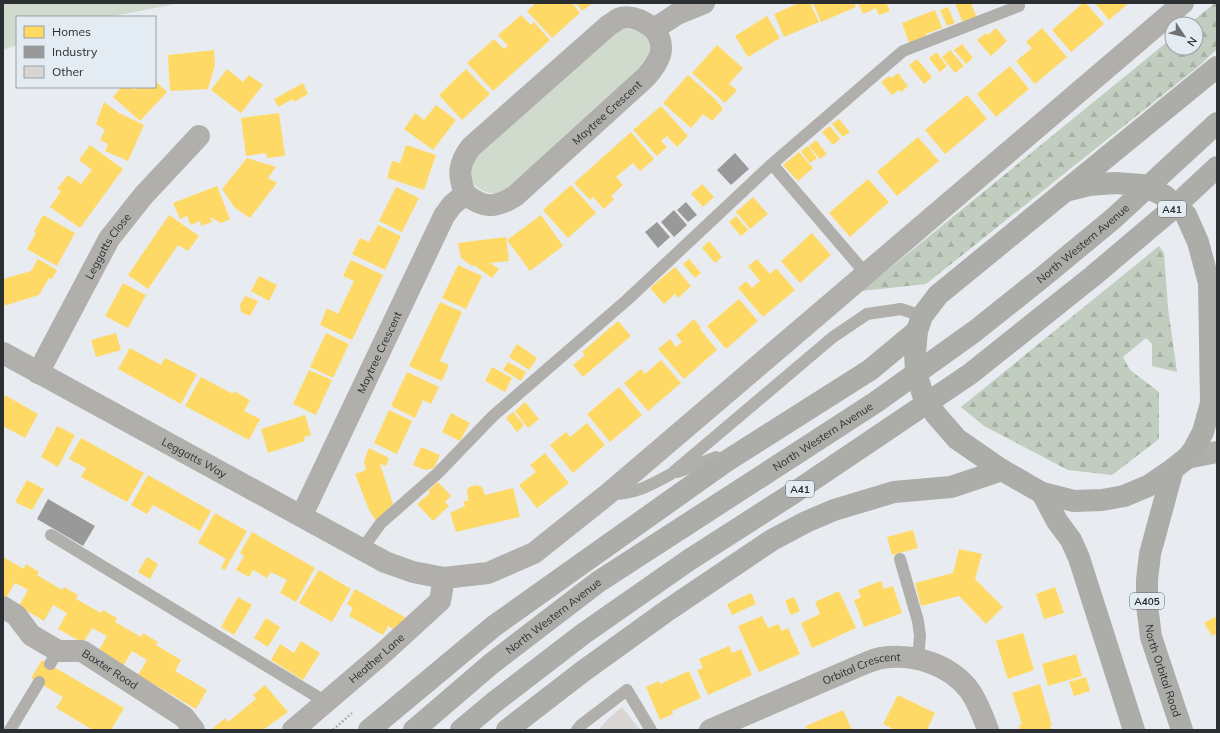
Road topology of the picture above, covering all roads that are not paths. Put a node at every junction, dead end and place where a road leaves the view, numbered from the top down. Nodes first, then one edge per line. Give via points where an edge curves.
1 (704, 3) edge
2 (1183, 3) edge
3 (1019, 6) dead end
4 (654, 29) junction
5 (1217, 67) edge
6 (1217, 123) edge
7 (199, 136) dead end
8 (772, 164) junction
9 (1217, 167) edge
10 (1065, 191) junction
11 (465, 194) junction
12 (1207, 243) edge
13 (866, 274) junction
14 (1211, 283) edge
15 (920, 324) junction
16 (3, 353) edge
17 (38, 373) junction
18 (1217, 452) edge
19 (725, 462) junction
20 (1180, 464) junction
21 (1002, 470) junction
22 (671, 474) junction
23 (1042, 493) junction
24 (608, 494) junction
25 (302, 515) junction
26 (51, 535) dead end
27 (362, 549) junction
28 (900, 558) dead end
29 (444, 578) junction
30 (3, 607) edge
31 (918, 658) junction
32 (39, 682) dead end
33 (326, 702) junction
34 (10, 730) edge
35 (194, 730) edge
36 (293, 730) edge
37 (369, 730) edge
38 (414, 730) edge
39 (461, 730) edge
40 (507, 730) edge
41 (577, 730) edge
42 (651, 730) edge
43 (710, 730) edge
44 (988, 730) edge
45 (1134, 730) edge
46 (1182, 730) edge

1 - 4 street via 677,14
2 - 13 street
3 - 8 lane via 903,51
4 - 11 street via 646,23 629,18 620,18 610,25 471,147 465,155 459,174
4 - 11 street, Maytree Crescent via 659,36 661,48 659,58 646,77 515,196 505,202 488,205 476,202
5 - 10 highway
6 - 38 highway, North Western Avenue via 1114,218 975,331 876,402 598,582 491,664
7 - 17 street, Leggatts Close via 143,196 109,239
8 - 13 lane
8 - 27 lane via 627,300 493,416 438,473 381,523
9 - 39 highway, A41 via 1099,271 970,374 814,480 689,560 583,634
10 - 12 highway via 1089,185 1142,185 1165,196 1186,215
10 - 15 highway via 938,295
11 - 25 street, Maytree Crescent via 444,216
12 - 14 highway
13 - 24 street
14 - 20 highway via 1211,403 1203,432 1194,449
15 - 19 highway via 870,370
15 - 21 highway via 915,353 916,373 923,395 957,439
15 - 22 lane via 901,309 868,314 833,337
16 - 17 street, Leggatts Way
17 - 25 street, Leggatts Way
18 - 20 street
19 - 22 lane via 716,457
19 - 37 highway via 494,626
20 - 23 highway via 1148,486 1124,496 1074,501
20 - 46 highway, North Orbital Road / A405 via 1150,554 1147,605 1151,637
21 - 23 highway
21 - 40 highway via 951,486 894,492 834,510 806,522 772,540 668,610
22 - 24 lane via 649,487 621,494
23 - 45 highway via 1079,558
24 - 29 street via 534,553 488,573
25 - 27 street, Leggatts Way
26 - 33 lane
27 - 29 street, Leggatts Way via 385,562 413,572
28 - 31 lane via 918,621
29 - 33 street, Heather Lane via 440,601
30 - 35 street, Baxter Road via 16,614 31,635 54,657 82,651 184,717
31 - 43 street, Orbital Crescent via 880,658
31 - 44 street, Orbital Crescent via 940,667 969,690 983,714
32 - 34 lane
33 - 36 street, Heather Lane
41 - 42 lane via 627,690

